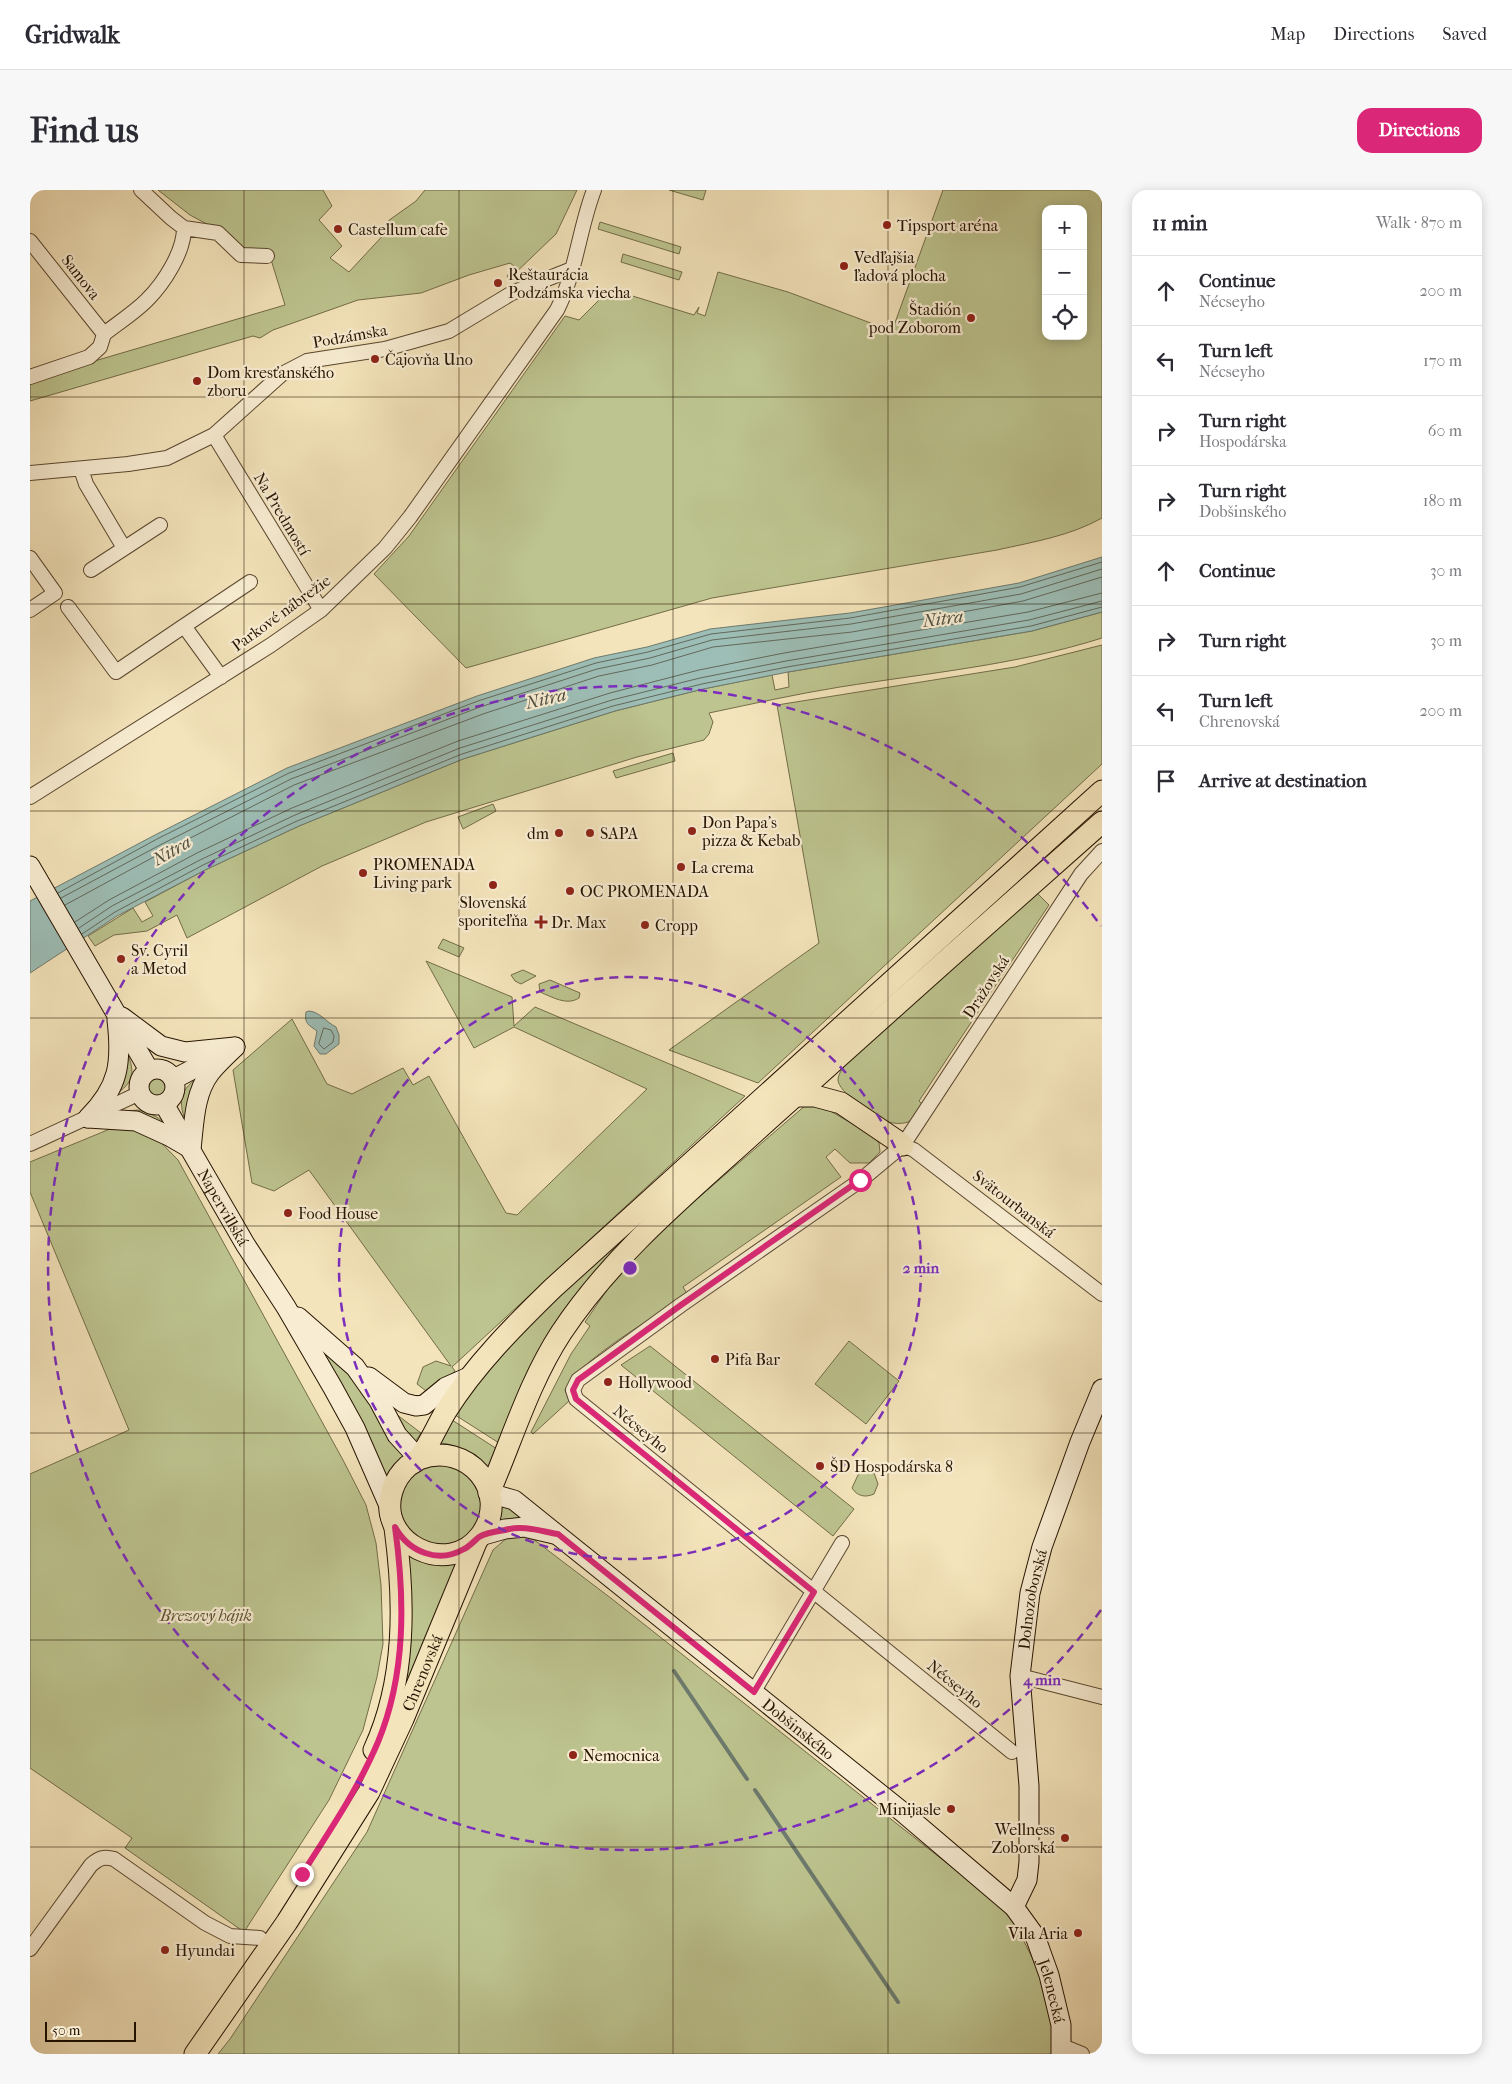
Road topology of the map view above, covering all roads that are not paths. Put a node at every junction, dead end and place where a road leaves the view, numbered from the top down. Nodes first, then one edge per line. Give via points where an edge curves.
1 (141, 190) edge
2 (594, 190) edge
3 (184, 228) junction
4 (30, 241) edge
5 (267, 256) dead end
6 (572, 269) junction
7 (104, 334) junction
8 (30, 377) edge
9 (214, 436) junction
10 (81, 469) junction
11 (30, 473) edge
12 (160, 525) dead end
13 (124, 548) junction
14 (30, 558) edge
15 (91, 570) dead end
16 (250, 582) dead end
17 (68, 607) dead end
18 (30, 610) edge
19 (321, 610) junction
20 (184, 626) junction
21 (221, 677) junction
22 (1102, 792) edge
23 (30, 797) edge
24 (1102, 822) edge
25 (1102, 851) edge
26 (30, 866) edge
27 (116, 1011) junction
28 (234, 1047) junction
29 (838, 1058) junction
30 (148, 1070) junction
31 (174, 1079) junction
32 (140, 1093) junction
33 (796, 1096) junction
34 (842, 1103) junction
35 (164, 1104) junction
36 (88, 1118) junction
37 (30, 1144) edge
38 (903, 1145) junction
39 (191, 1149) junction
40 (1102, 1294) edge
41 (286, 1307) junction
42 (355, 1367) junction
43 (471, 1376) junction
44 (1102, 1389) edge
45 (419, 1459) junction
46 (489, 1493) junction
47 (392, 1518) junction
48 (558, 1534) junction
49 (478, 1538) junction
50 (842, 1543) dead end
51 (814, 1592) junction
52 (1020, 1676) junction
53 (754, 1692) junction
54 (1102, 1697) edge
55 (1012, 1752) dead end
56 (1014, 1906) junction
57 (260, 1938) junction
58 (30, 1949) edge
59 (1061, 2050) edge
60 (179, 2054) edge
61 (196, 2054) edge
62 (1082, 2054) edge

1 - 3 street
2 - 6 street
3 - 5 street via 218,233 241,255
3 - 7 street via 176,257 160,284 146,300
4 - 7 street, Samova
6 - 9 street, Podzámska via 512,293 449,332 385,349 307,362 282,374
6 - 19 street, Parkové nábrežie via 562,301 532,347 410,517 364,570
7 - 8 street via 100,347 89,357
9 - 10 street, Podzámska via 167,458
9 - 19 street, Na Predmostí
10 - 11 street, Podzámska
10 - 13 street via 86,484
12 - 13 street
13 - 15 street
14 - 18 street via 55,593
16 - 20 street
17 - 20 street via 116,672
19 - 21 street, Parkové nábrežie
20 - 21 street
21 - 23 street, Parkové nábrežie
22 - 43 main road via 553,1288
24 - 29 main road
25 - 38 street, Dražovská via 1081,874
26 - 27 street
27 - 28 street via 161,1046 185,1052
27 - 30 street
27 - 36 street via 119,1067 104,1102
28 - 31 street
28 - 39 street via 209,1074 201,1090 196,1103
29 - 33 main road
29 - 34 main road via 835,1082
30 - 31 street via 166,1071
30 - 32 street via 140,1080
31 - 35 street via 174,1094
32 - 35 street via 149,1103
32 - 36 street
33 - 34 main road via 815,1096
33 - 46 main road via 647,1231 598,1282 548,1354
34 - 38 main road
35 - 39 street, Napervillská
36 - 37 street
36 - 39 street via 136,1121
38 - 40 street, Svätourbanská via 914,1150
38 - 51 street, Nécseyho via 860,1180 578,1380 573,1390 576,1399
39 - 41 street, Napervillská via 245,1244
41 - 42 street, Napervillská
41 - 47 street, Napervillská via 355,1428
42 - 43 street via 404,1403 416,1406 424,1405 446,1387
42 - 45 street, Napervillská via 379,1401 397,1435
43 - 45 main road via 446,1411
44 - 52 street, Dolnozoborská via 1042,1547 1030,1593
45 - 46 main road via 442,1455 460,1459 478,1472
45 - 47 main road via 397,1479 391,1496
46 - 48 street, Dobšinského via 514,1500
46 - 49 main road via 489,1516
47 - 49 main road via 402,1538 411,1546 434,1555 455,1553
47 - 57 main road, Chrenovská via 400,1566 402,1608 397,1669 389,1710 378,1742 345,1806
48 - 49 street, Dobšinského via 524,1527
48 - 53 street, Dobšinského
49 - 61 main road, Chrenovská via 369,1792 287,1922
50 - 51 street
51 - 53 street
51 - 55 street, Nécseyho
52 - 54 street
52 - 56 street, Dolnozoborská via 1029,1786 1030,1862 1027,1880
53 - 56 street, Dobšinského
56 - 59 street, Jelenecká via 1035,1936 1044,1962 1061,2025
57 - 58 street via 230,1936 205,1923 114,1859 106,1857 91,1865
57 - 60 main road, Chrenovská
59 - 62 street

